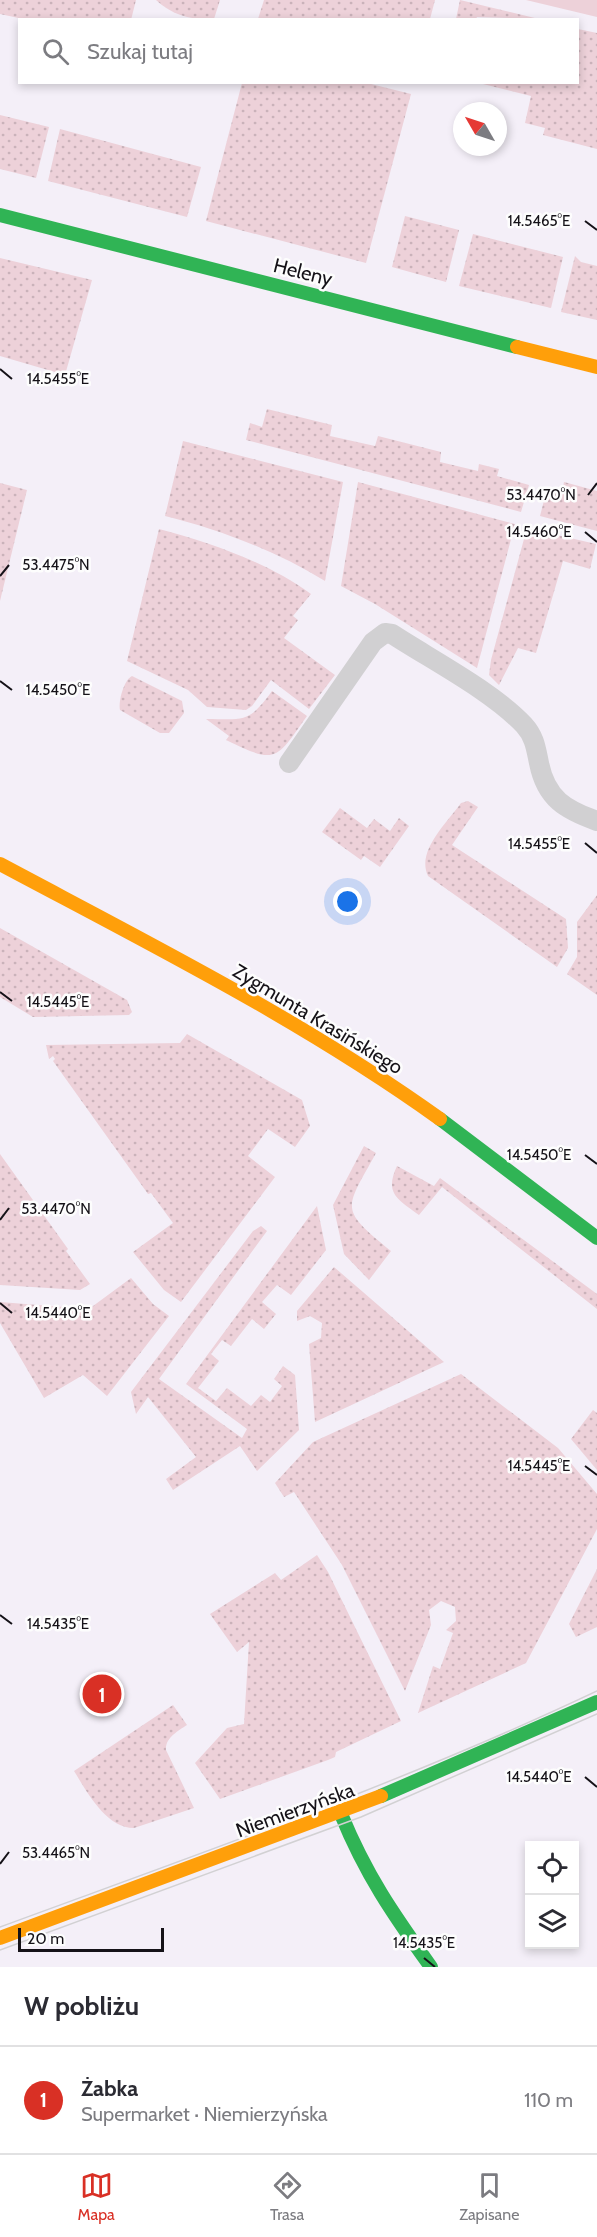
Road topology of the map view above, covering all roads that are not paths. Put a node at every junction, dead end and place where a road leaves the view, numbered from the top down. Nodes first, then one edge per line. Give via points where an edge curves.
1 (0, 215) edge
2 (597, 367) edge
3 (289, 763) dead end
4 (597, 821) edge
5 (0, 864) edge
6 (597, 1238) edge
7 (597, 1702) edge
8 (341, 1814) junction
9 (0, 1938) edge
10 (431, 1967) edge

1 - 2 street, Heleny
3 - 4 lane via 373,642 385,633 392,634 500,704 525,726 535,741 547,789 568,810
5 - 6 street, Zygmunta Krasińskiego via 217,980 360,1065 456,1131
7 - 8 street, Niemierzyńska
8 - 9 street, Niemierzyńska
8 - 10 street via 382,1899

